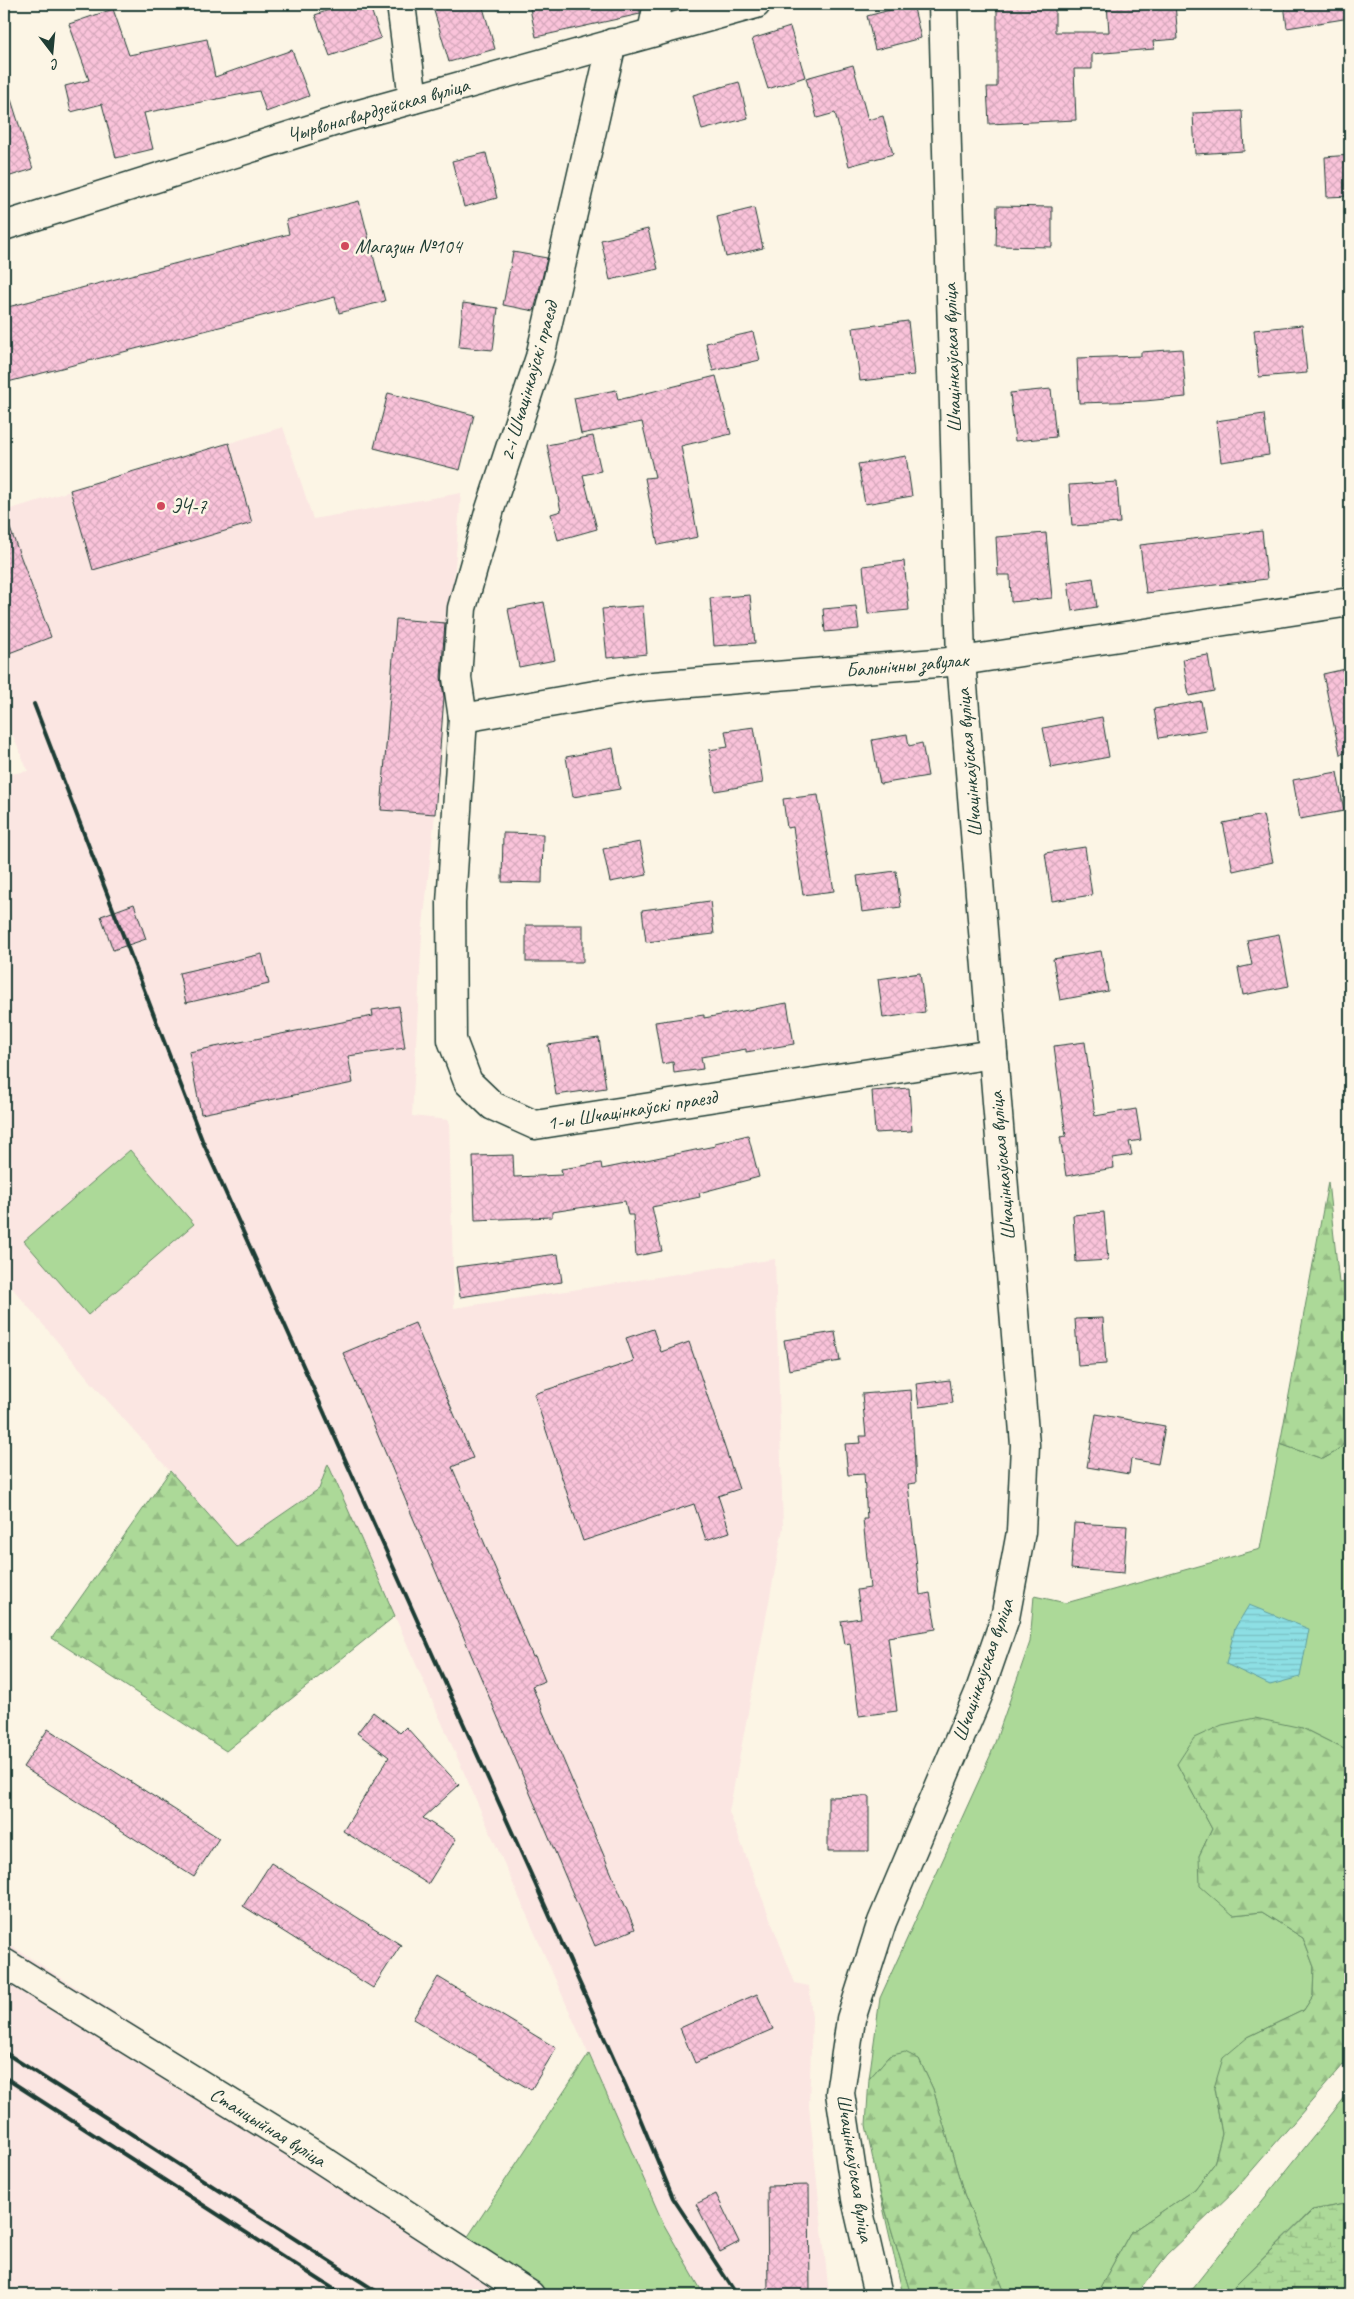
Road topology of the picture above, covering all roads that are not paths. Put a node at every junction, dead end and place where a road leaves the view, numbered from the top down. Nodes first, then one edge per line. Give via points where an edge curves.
1 (401, 4) edge
2 (658, 4) edge
3 (756, 4) edge
4 (943, 4) edge
5 (652, 32) junction
6 (612, 43) junction
7 (413, 99) junction
8 (4, 226) edge
9 (1350, 602) edge
10 (961, 661) junction
11 (463, 718) junction
12 (993, 1054) junction
13 (4, 1963) edge
14 (530, 2295) edge
15 (878, 2295) edge

1 - 7 street
2 - 5 street
3 - 5 street, Чырвонагвардзейская вуліца
4 - 10 street, Шчацінкаўская вуліца
5 - 6 street, Чырвонагвардзейская вуліца
6 - 7 street, Чырвонагвардзейская вуліца
6 - 11 street, 2-і Шчацінкаўскі праезд via 540,357 490,509 462,608 457,678
7 - 8 street, Чырвонагвардзейская вуліца
9 - 10 street, Бальнічны завулак
10 - 11 street, Бальнічны завулак via 641,687
10 - 12 street, Шчацінкаўская вуліца
11 - 12 street, 1-ы Шчацінкаўскі праезд via 451,903 452,1040 468,1082 493,1106 535,1125
12 - 15 street, Шчацінкаўская вуліца via 1025,1445 1021,1532 1004,1618 979,1693 882,1922 851,2019 840,2093 856,2199
13 - 14 street, Станцыйная вуліца via 313,2154

